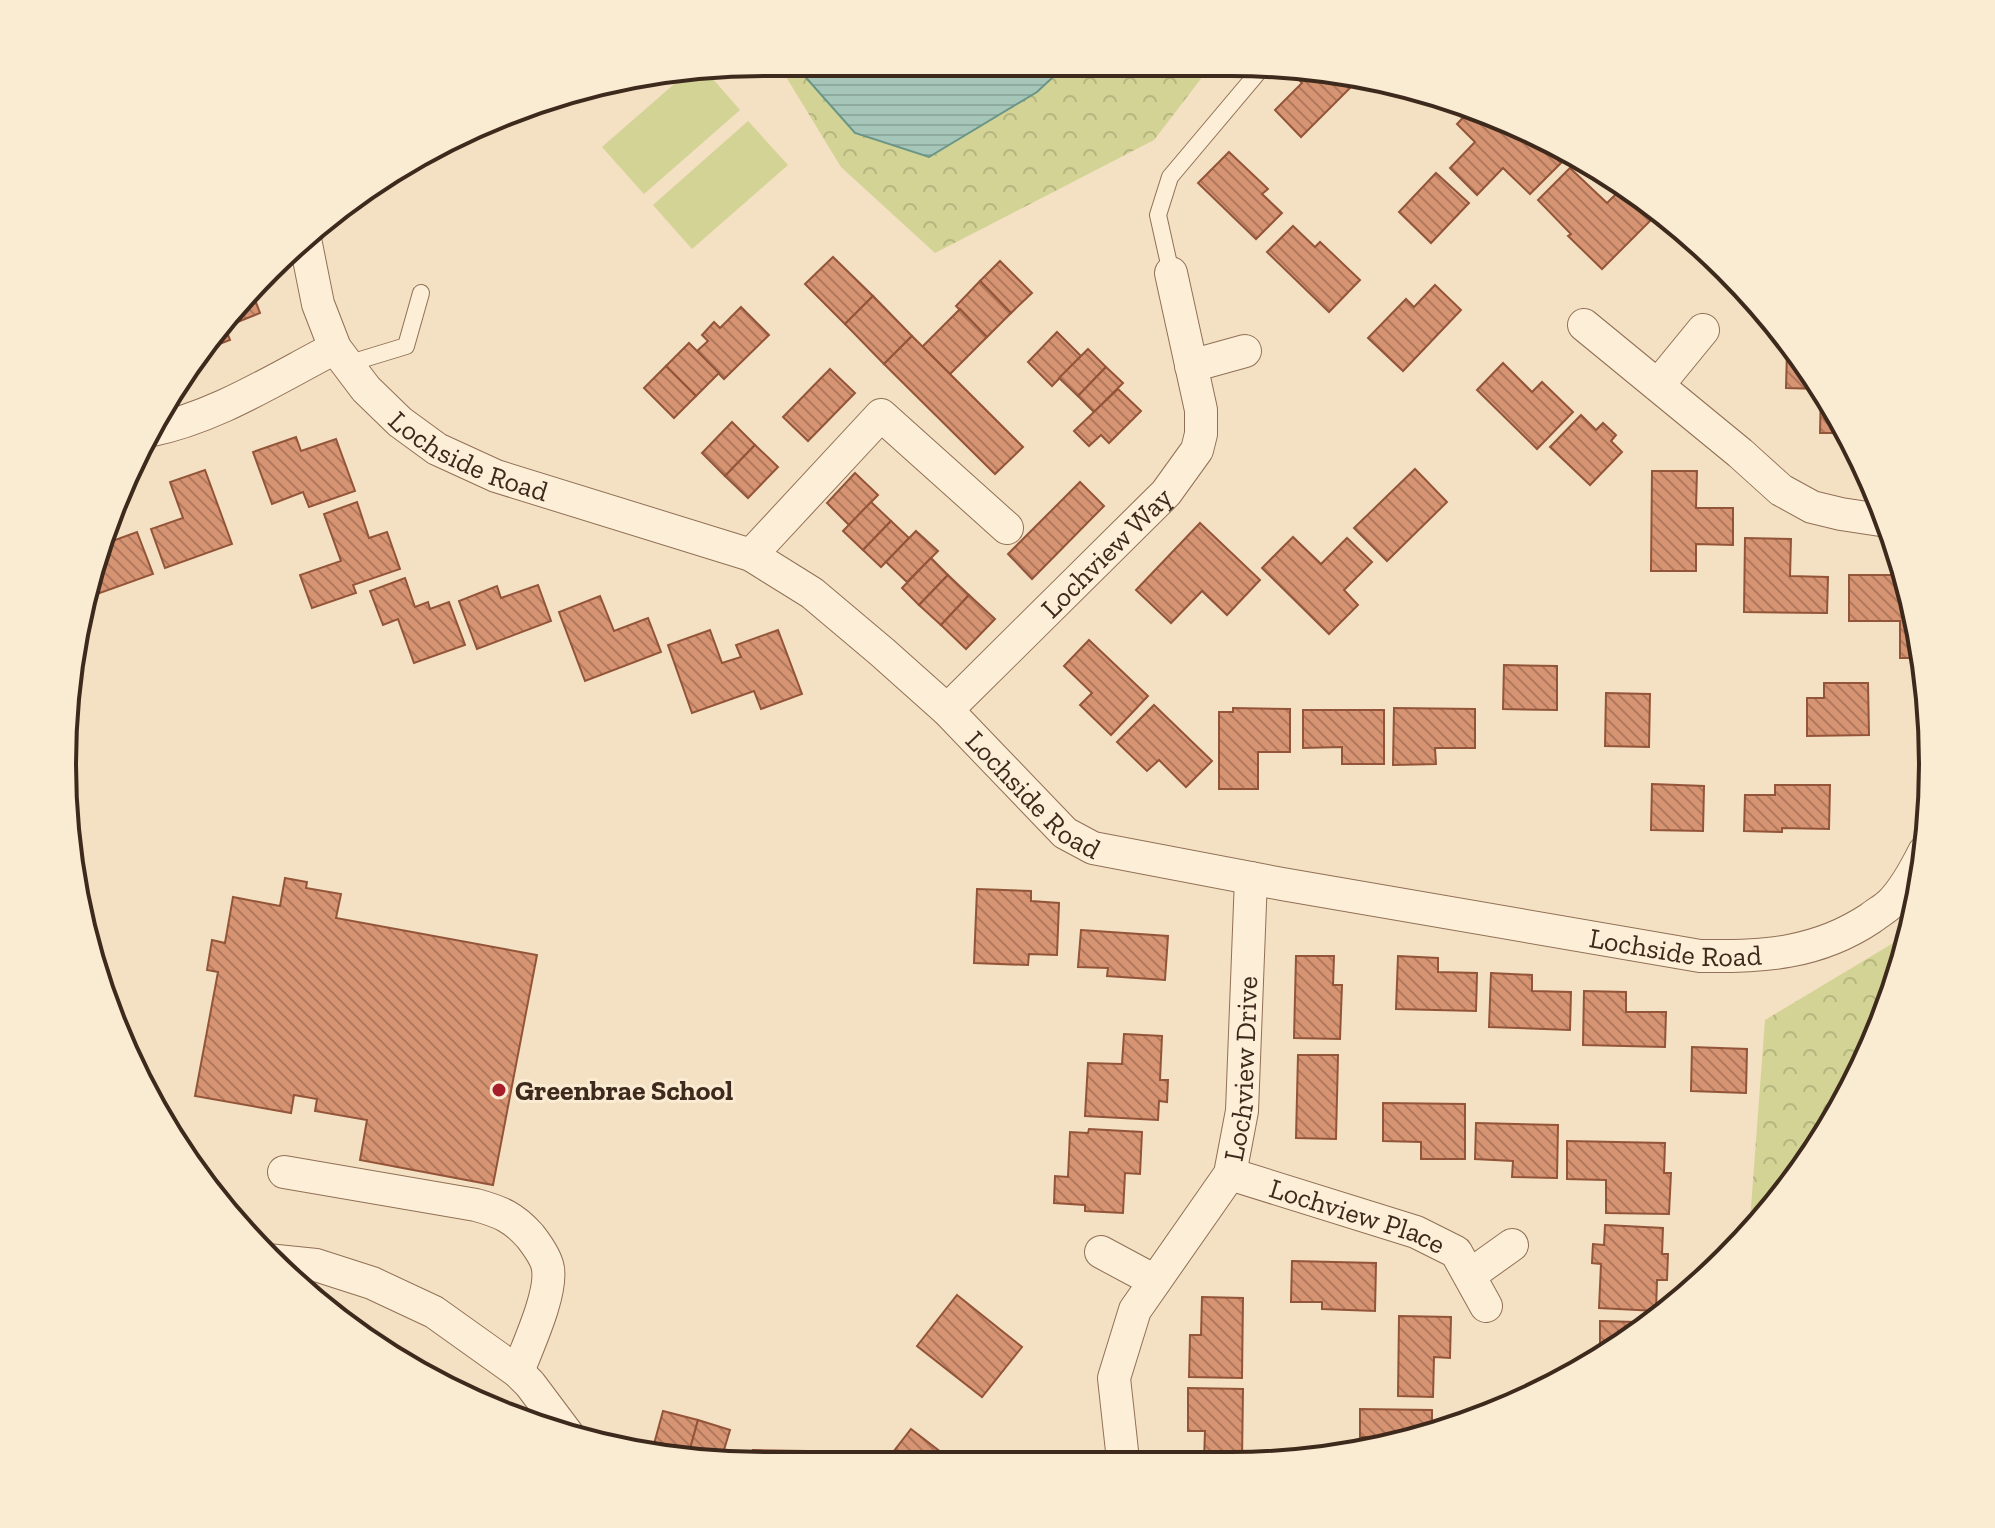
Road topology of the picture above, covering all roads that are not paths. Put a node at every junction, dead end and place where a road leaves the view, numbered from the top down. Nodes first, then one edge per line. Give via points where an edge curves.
1 (1255, 77) edge
2 (307, 250) edge
3 (1171, 273) joint
4 (421, 293) dead end
5 (1584, 325) dead end
6 (1703, 330) dead end
7 (1245, 351) dead end
8 (341, 356) junction
9 (1191, 366) junction
10 (1658, 385) junction
11 (164, 428) edge
12 (1873, 519) edge
13 (1007, 528) dead end
14 (751, 555) junction
15 (947, 710) junction
16 (1251, 878) junction
17 (1909, 879) edge
18 (284, 1172) dead end
19 (1230, 1174) junction
20 (1512, 1245) dead end
21 (1101, 1252) dead end
22 (291, 1262) edge
23 (1470, 1275) junction
24 (1155, 1281) junction
25 (1486, 1306) dead end
26 (518, 1372) junction
27 (557, 1419) edge
28 (1122, 1452) edge

1 - 3 lane via 1170,177 1158,215
2 - 8 street, Lochside Road via 318,304
3 - 9 street, Lochview Way
4 - 8 lane via 406,346
5 - 10 street
6 - 10 street
7 - 9 street
8 - 11 street
8 - 14 street, Lochside Road via 400,422 437,449 496,476
9 - 15 street, Lochview Way via 1201,434 1190,461 1166,493
10 - 12 street via 1781,490 1812,507
13 - 14 street via 881,415
14 - 15 street, Lochside Road via 812,593
15 - 16 street, Lochside Road via 1065,833 1093,848
16 - 17 street, Lochside Road via 1700,956 1738,957 1816,946 1853,930 1889,905
16 - 19 street, Lochview Drive via 1242,1111
18 - 26 street via 476,1205 517,1222 548,1267 543,1305
19 - 23 street, Lochview Place via 1416,1232 1456,1252
19 - 24 street, Lochview Drive
20 - 23 street, Lochview Place
21 - 24 street
22 - 26 street via 372,1283 434,1312
23 - 25 street, Lochview Place
24 - 28 street, Lochview Drive via 1135,1310 1114,1378
26 - 27 street

